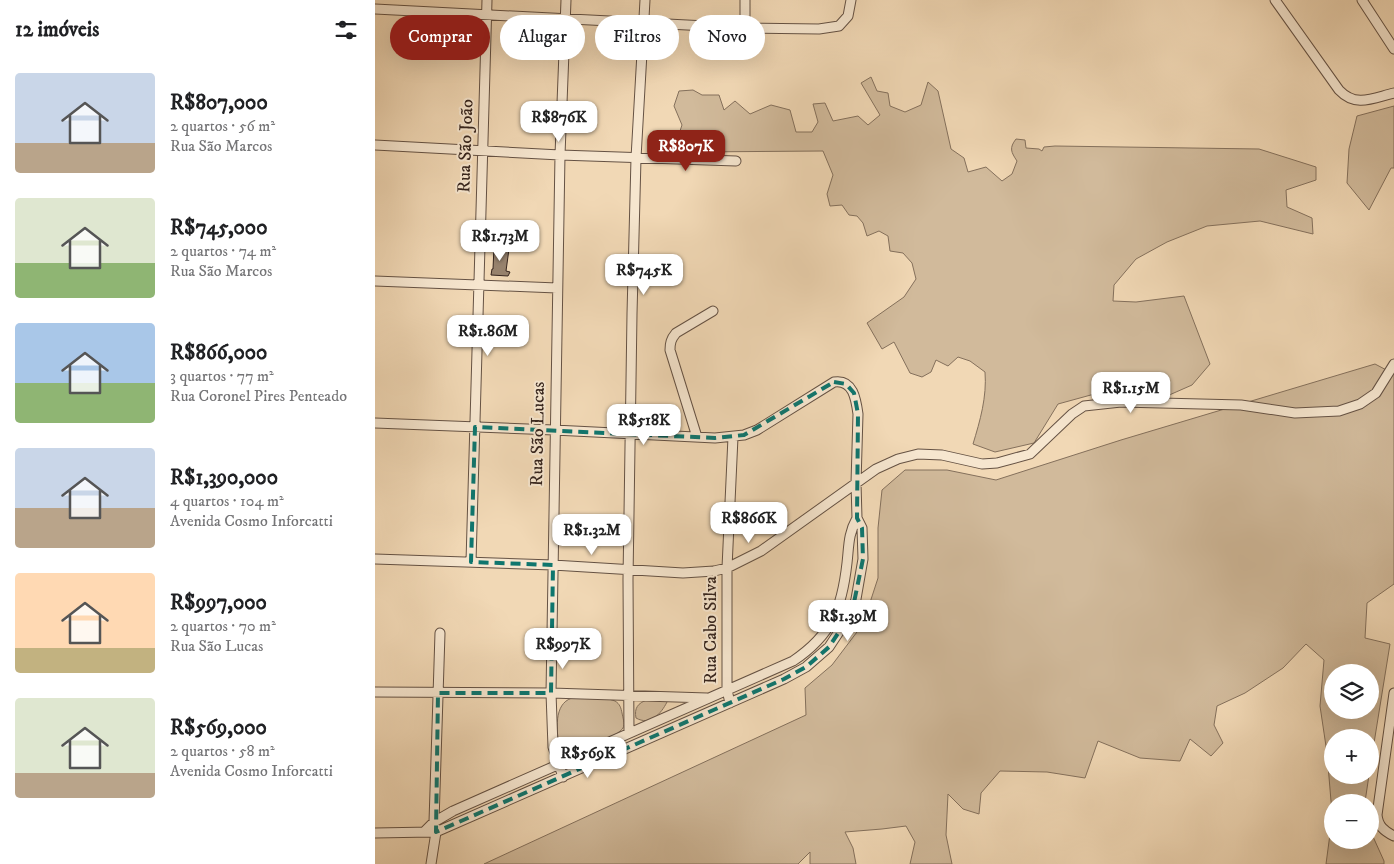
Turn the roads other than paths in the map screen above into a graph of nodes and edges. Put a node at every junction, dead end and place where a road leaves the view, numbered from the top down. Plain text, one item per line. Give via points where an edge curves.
1 (487, 0) edge
2 (566, 0) edge
3 (645, 0) edge
4 (745, 0) edge
5 (851, 0) edge
6 (1275, 0) edge
7 (1362, 0) edge
8 (375, 9) edge
9 (487, 14) junction
10 (506, 15) edge
11 (565, 15) edge
12 (644, 15) edge
13 (745, 15) edge
14 (765, 28) edge
15 (1394, 49) edge
16 (563, 60) edge
17 (642, 60) edge
18 (1394, 93) edge
19 (375, 145) edge
20 (482, 151) junction
21 (560, 155) junction
22 (636, 158) junction
23 (736, 162) dead end
24 (375, 281) edge
25 (478, 284) junction
26 (557, 288) junction
27 (713, 311) dead end
28 (1394, 364) edge
29 (375, 424) edge
30 (475, 427) junction
31 (554, 430) junction
32 (630, 433) junction
33 (697, 437) junction
34 (733, 437) junction
35 (856, 483) junction
36 (857, 518) junction
37 (375, 559) edge
38 (471, 562) junction
39 (553, 565) junction
40 (727, 568) junction
41 (629, 570) junction
42 (440, 633) dead end
43 (727, 690) junction
44 (375, 692) edge
45 (437, 693) junction
46 (551, 693) junction
47 (1394, 693) edge
48 (630, 694) junction
49 (709, 698) junction
50 (730, 703) junction
51 (629, 733) junction
52 (558, 765) junction
53 (563, 777) junction
54 (434, 822) junction
55 (425, 831) junction
56 (436, 832) junction
57 (375, 833) edge
58 (1394, 836) edge
59 (431, 864) edge

1 - 9 street, Rua São João
2 - 11 street, Rua São Lucas
3 - 12 street
4 - 13 street
5 - 14 street via 847,16 839,26
6 - 18 street via 1339,90 1350,100
7 - 15 street
8 - 9 street
9 - 10 street
9 - 20 street, Rua São João
16 - 21 street, Rua São Lucas
17 - 22 street
19 - 20 street
20 - 21 street
20 - 25 street, Rua São João
21 - 22 street
21 - 26 street, Rua São Lucas
22 - 23 street
22 - 32 street
24 - 25 street
25 - 26 street
25 - 30 street, Rua São João
26 - 31 street, Rua São Lucas
27 - 33 street via 676,333 670,343
28 - 35 street via 1376,393 1360,404 1339,411 1295,413 1241,405 1121,402 1084,406 1030,454 982,464 942,454 918,454 876,469
29 - 30 street
30 - 31 street
30 - 38 street, Rua São João
31 - 32 street
31 - 39 street, Rua São Lucas
32 - 33 street
32 - 41 street
33 - 34 street
34 - 35 street via 757,430 838,381 854,393 858,414
34 - 40 street, Rua Cabo Silva
35 - 36 street
35 - 40 street via 761,551
36 - 43 street via 850,530 841,599 822,636 793,661
36 - 50 street via 862,528 861,577 852,612 842,629 829,647 807,667
37 - 38 street
38 - 39 street
39 - 41 street
39 - 46 street, Rua São Lucas
40 - 41 street via 699,573
40 - 43 street, Rua Cabo Silva
41 - 48 street
42 - 45 street
43 - 49 street
43 - 50 street, Rua Cabo Silva
44 - 45 street
45 - 46 street
45 - 54 street
46 - 48 street
46 - 52 street, Rua São Lucas via 553,747
47 - 58 street via 1377,815 1381,827
48 - 49 street
48 - 51 street
49 - 51 street
50 - 53 street
51 - 52 street
52 - 53 street, Rua São Lucas
52 - 54 street
53 - 56 street
54 - 55 street
54 - 56 street
55 - 56 street
55 - 57 street
56 - 59 street

